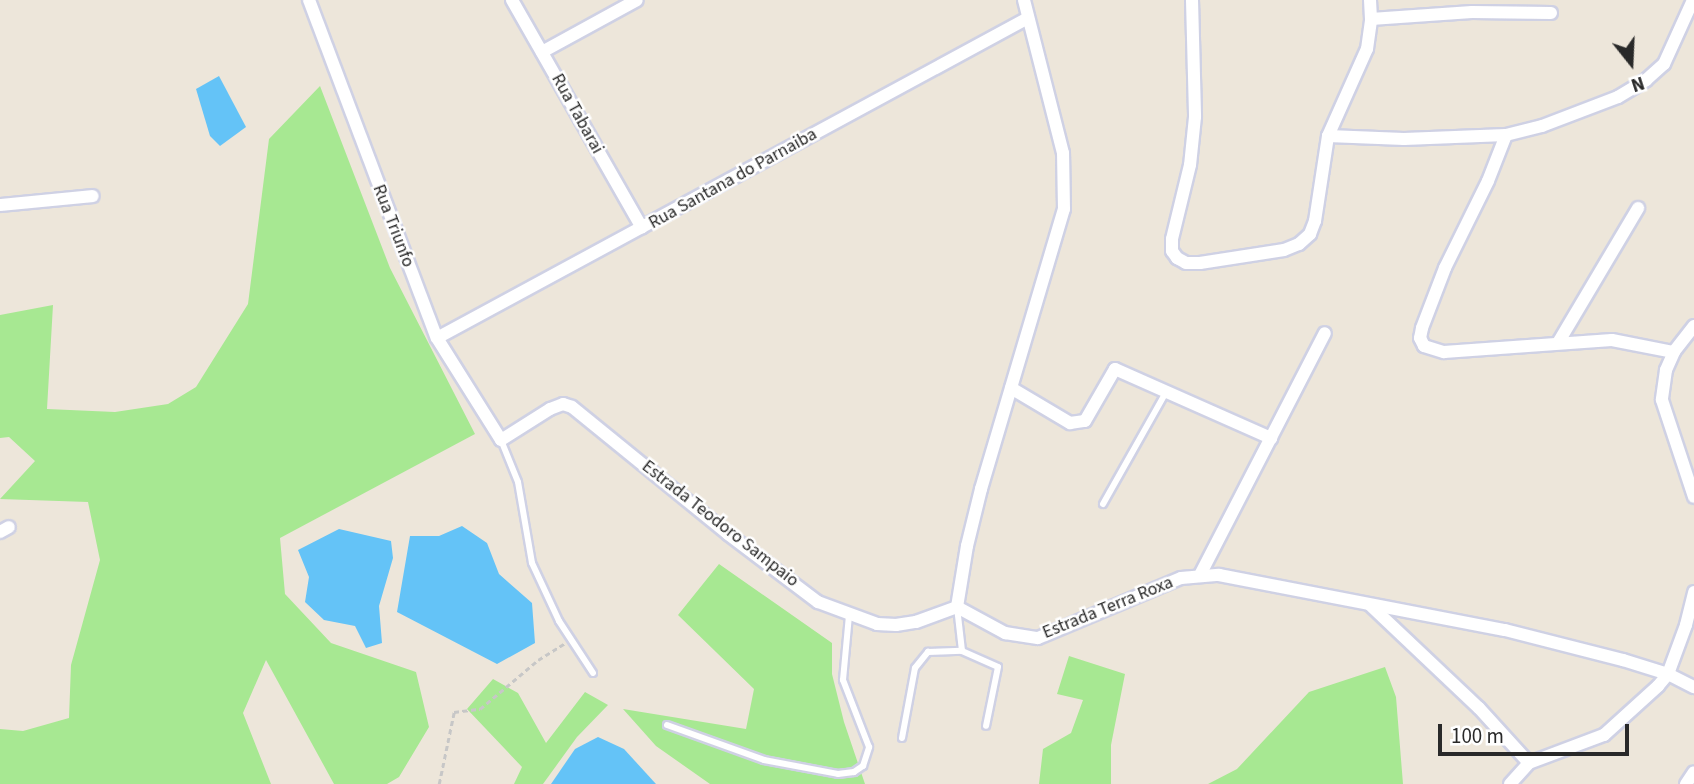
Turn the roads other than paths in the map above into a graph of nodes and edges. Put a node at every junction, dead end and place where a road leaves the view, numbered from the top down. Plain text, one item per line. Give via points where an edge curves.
1 (309, 0) edge
2 (512, 0) edge
3 (637, 0) edge
4 (1024, 0) edge
5 (1192, 0) edge
6 (1370, 0) edge
7 (1693, 0) edge
8 (1550, 13) dead end
9 (1028, 18) junction
10 (1371, 19) junction
11 (542, 52) junction
12 (1506, 135) junction
13 (1328, 136) junction
14 (93, 196) dead end
15 (0, 205) edge
16 (1638, 208) dead end
17 (642, 228) junction
18 (1694, 326) edge
19 (1325, 333) dead end
20 (437, 338) junction
21 (1558, 343) junction
22 (1674, 352) junction
23 (1012, 388) junction
24 (1166, 392) junction
25 (1271, 439) junction
26 (501, 440) junction
27 (1694, 497) edge
28 (1103, 504) dead end
29 (1200, 575) junction
30 (1694, 592) edge
31 (1369, 604) junction
32 (957, 607) junction
33 (849, 615) junction
34 (962, 651) junction
35 (593, 673) dead end
36 (1668, 674) junction
37 (1694, 687) edge
38 (667, 725) dead end
39 (986, 726) dead end
40 (902, 738) dead end
41 (1529, 763) junction
42 (1694, 772) edge
43 (1510, 784) edge
44 (1686, 784) edge

1 - 20 street, Rua Triunfo
2 - 11 street, Rua Tabarai
3 - 11 street
4 - 9 street
5 - 13 street via 1195,117 1190,165 1172,239 1177,258 1200,263 1299,244 1310,234 1315,220
6 - 10 street
7 - 12 street via 1664,64 1646,80 1618,97
8 - 10 street via 1472,12
9 - 17 street, Rua Santana do Parnaiba
9 - 23 street via 1066,179 1060,232
10 - 13 street via 1367,49
11 - 17 street, Rua Tabarai
12 - 13 street
12 - 21 street via 1420,338 1424,346 1444,352
14 - 15 street
16 - 21 street
17 - 20 street, Rua Santana do Parnaiba
18 - 22 street
19 - 25 street
20 - 26 street, Rua Triunfo
21 - 22 street via 1612,340
22 - 27 street via 1664,377 1662,400
23 - 24 street via 1070,423 1085,421 1115,369
23 - 32 street via 967,546
24 - 25 street
24 - 28 lane
25 - 29 street
26 - 33 street, Estrada Teodoro Sampaio via 550,409 563,404 572,407 818,602
26 - 35 lane via 518,482 532,563 570,639
29 - 31 street, Estrada Terra Roxa via 1250,579
29 - 32 street, Estrada Terra Roxa via 1181,578 1038,638 1005,633
30 - 36 street
31 - 36 street, Estrada Terra Roxa via 1505,629
31 - 41 street via 1479,708
32 - 33 street, Estrada Teodoro Sampaio via 896,625
32 - 34 lane
33 - 38 lane via 843,680 869,747 863,766 854,772 838,774 764,760
34 - 39 lane via 998,667
34 - 40 lane via 928,652 915,668
36 - 37 street, Estrada Terra Roxa
36 - 41 street via 1604,735
41 - 43 street
42 - 44 street

